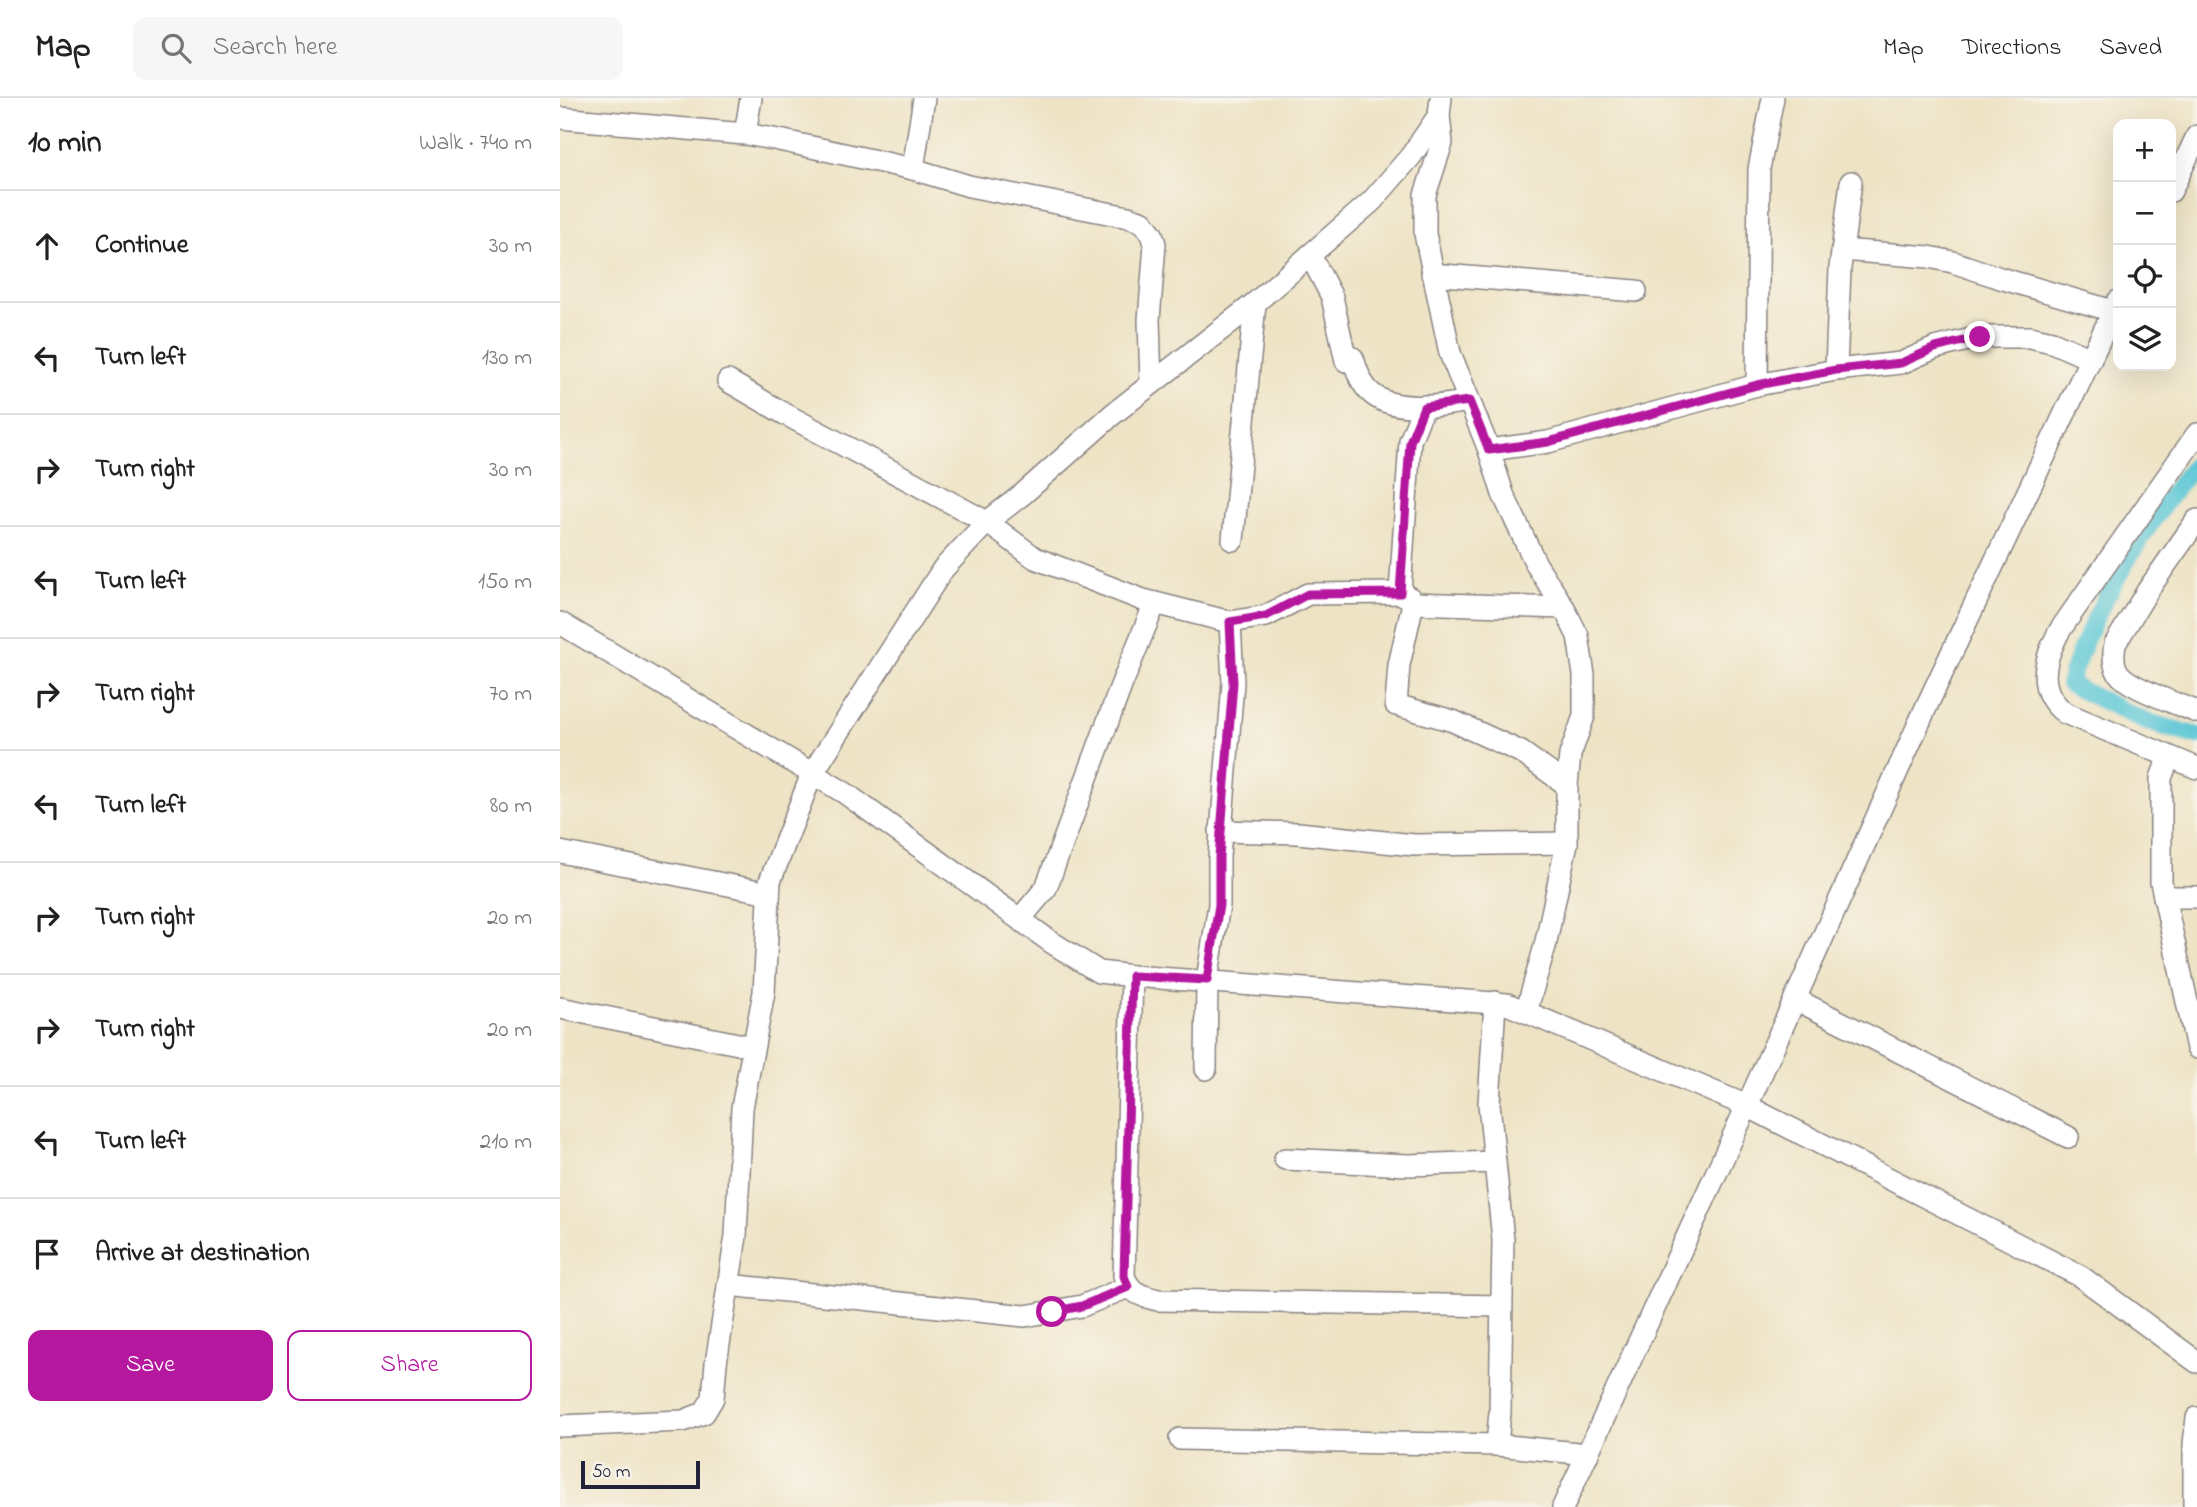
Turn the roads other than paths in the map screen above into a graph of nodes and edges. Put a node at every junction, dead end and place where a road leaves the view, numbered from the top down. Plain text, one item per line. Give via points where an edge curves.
1 (751, 98) edge
2 (924, 98) edge
3 (1773, 98) edge
4 (1440, 106) edge
5 (560, 118) edge
6 (745, 134) junction
7 (2197, 135) edge
8 (913, 169) junction
9 (1851, 182) dead end
10 (2175, 182) edge
11 (1842, 250) junction
12 (1310, 255) junction
13 (1432, 275) junction
14 (1636, 290) dead end
15 (1255, 303) junction
16 (2113, 305) edge
17 (2115, 308) edge
18 (2091, 359) junction
19 (1836, 370) junction
20 (728, 381) dead end
21 (1151, 384) junction
22 (1757, 385) junction
23 (1469, 401) junction
24 (1424, 407) junction
25 (2197, 434) edge
26 (1489, 450) junction
27 (2197, 520) edge
28 (987, 522) junction
29 (1233, 540) dead end
30 (1407, 598) junction
31 (1155, 603) junction
32 (1564, 608) junction
33 (1230, 622) junction
34 (560, 623) edge
35 (2197, 712) edge
36 (2165, 767) junction
37 (2197, 768) edge
38 (812, 774) junction
39 (1567, 785) junction
40 (1220, 831) junction
41 (1567, 843) junction
42 (560, 852) edge
43 (769, 893) junction
44 (2164, 897) junction
45 (2197, 897) edge
46 (1020, 919) junction
47 (1132, 976) junction
48 (1207, 980) junction
49 (1795, 999) junction
50 (2192, 1001) edge
51 (1495, 1002) junction
52 (560, 1008) edge
53 (1526, 1012) junction
54 (753, 1047) junction
55 (2197, 1048) edge
56 (1206, 1069) dead end
57 (1747, 1106) junction
58 (2068, 1137) dead end
59 (1285, 1160) dead end
60 (1495, 1162) junction
61 (728, 1285) junction
62 (1128, 1287) junction
63 (1501, 1306) junction
64 (2197, 1362) edge
65 (2197, 1418) edge
66 (560, 1426) edge
67 (1180, 1439) dead end
68 (1497, 1445) junction
69 (1588, 1454) junction
70 (1563, 1507) edge
71 (2194, 1507) edge

1 - 6 street
2 - 8 street
3 - 22 street via 1759,169
4 - 12 street via 1411,156 1372,201
4 - 13 street via 1442,143 1425,195
5 - 6 street
6 - 8 street
7 - 10 street
8 - 21 street via 969,186 1143,222 1155,244 1149,320
9 - 11 street
11 - 16 street via 1929,257
11 - 19 street
12 - 15 street
12 - 24 street via 1332,297 1350,360 1361,380 1372,394
13 - 14 street
13 - 23 street via 1450,353
15 - 21 street
15 - 29 street
17 - 18 street
18 - 19 street via 2030,337 1980,337 1935,348 1901,363
18 - 49 street via 1928,703
19 - 22 street
20 - 28 street
21 - 28 street
22 - 26 street via 1548,442
23 - 24 street
23 - 26 street
24 - 30 street via 1410,442
25 - 36 street via 2060,629 2044,669 2050,697 2065,713
26 - 32 street via 1503,494 1536,564
27 - 35 street via 2136,610 2114,652 2120,675
28 - 31 street via 1035,558
28 - 38 street via 943,569
30 - 32 street
30 - 33 street via 1308,594 1266,616
30 - 39 street via 1396,705 1496,740
31 - 33 street
31 - 46 street via 1046,888
32 - 39 street via 1578,636 1584,675 1584,716 1570,755
33 - 40 street via 1233,683
34 - 38 street
36 - 37 street
36 - 44 street
38 - 43 street
38 - 46 street
39 - 41 street
40 - 41 street via 1298,833 1414,845
40 - 48 street via 1219,905
41 - 53 street
42 - 43 street
43 - 54 street via 764,992
44 - 45 street
44 - 50 street
46 - 47 street via 1099,972
47 - 48 street
47 - 62 street via 1124,1276
48 - 51 street
48 - 56 street
49 - 57 street
49 - 58 street
50 - 55 street
51 - 53 street
51 - 60 street via 1489,1104
52 - 54 street
53 - 57 street
54 - 61 street via 742,1108 736,1236
57 - 64 street via 2080,1276
57 - 69 street
59 - 60 street via 1408,1165
60 - 63 street via 1503,1240
61 - 62 street via 1025,1316 1082,1306
61 - 66 street via 713,1398 704,1413 683,1421
62 - 63 street via 1158,1300
63 - 68 street
65 - 71 street
67 - 68 street
68 - 69 street
69 - 70 street

